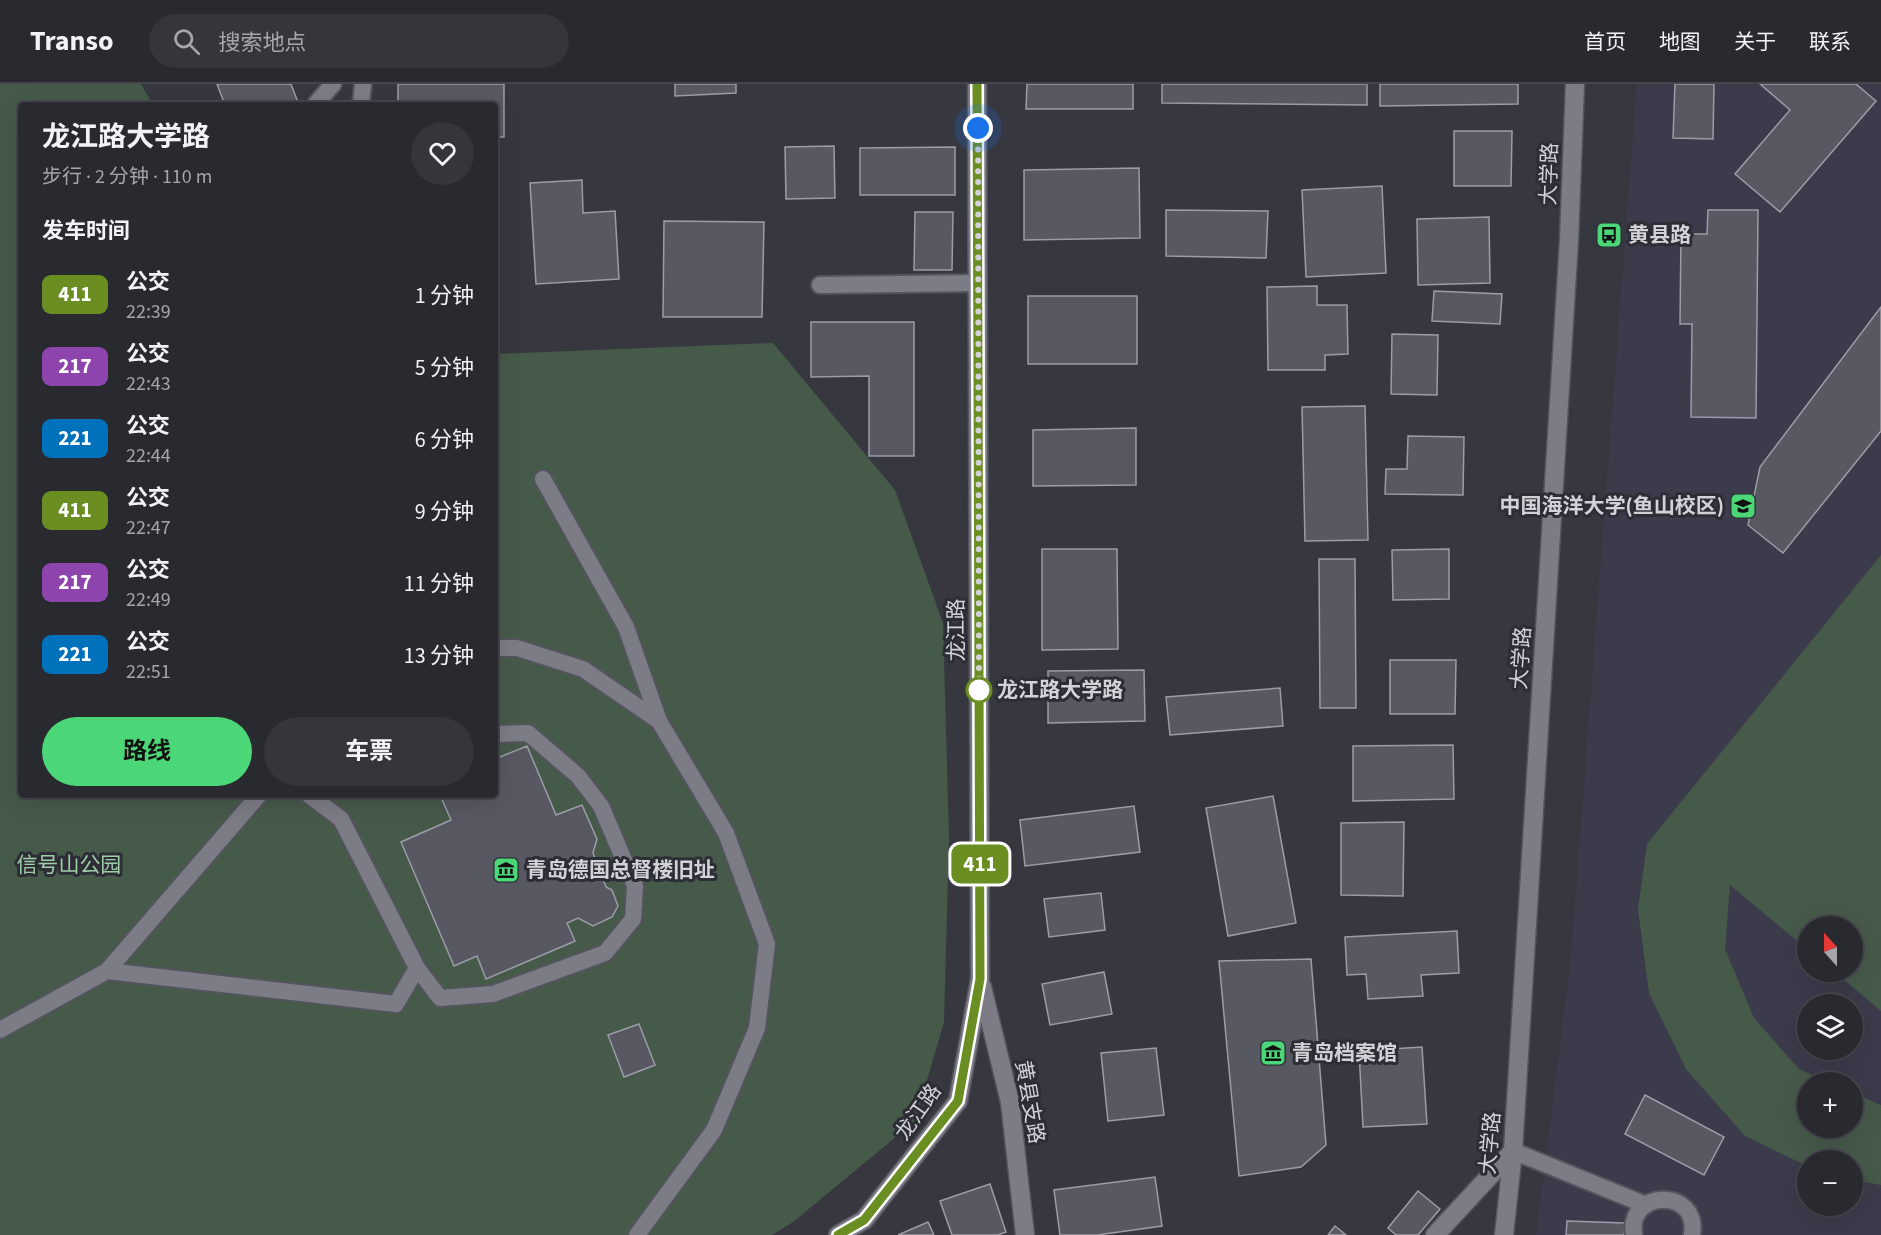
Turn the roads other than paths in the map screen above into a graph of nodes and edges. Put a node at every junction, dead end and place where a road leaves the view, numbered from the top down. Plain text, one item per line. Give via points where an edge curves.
1 (333, 84) edge
2 (363, 84) edge
3 (977, 84) edge
4 (1575, 84) edge
5 (318, 102) edge
6 (361, 102) edge
7 (978, 283) junction
8 (820, 285) dead end
9 (543, 479) dead end
10 (498, 648) edge
11 (659, 721) junction
12 (498, 734) edge
13 (256, 798) edge
14 (313, 798) edge
15 (417, 968) junction
16 (107, 971) junction
17 (980, 979) junction
18 (0, 1030) edge
19 (1513, 1151) junction
20 (1646, 1205) junction
21 (637, 1235) edge
22 (838, 1235) edge
23 (1025, 1235) edge
24 (1435, 1235) edge
25 (1504, 1235) edge
26 (1634, 1235) edge
27 (1692, 1235) edge

1 - 5 lane
2 - 6 lane
3 - 7 street, 龙江路
4 - 19 street, 大学路 via 1568,263
7 - 8 lane
7 - 17 street, 龙江路
9 - 11 lane via 626,627
10 - 11 lane via 517,648 583,669
11 - 21 lane via 726,832 767,944 757,1028 714,1131
12 - 15 lane via 528,733 578,776 601,806 635,886 633,919 605,953 493,994 440,998
13 - 16 lane
14 - 15 lane via 340,819
15 - 16 lane via 396,1004
16 - 18 lane
17 - 22 street, 龙江路 via 958,1101 864,1220
17 - 23 street, 黄县支路 via 1011,1102
19 - 20 lane
19 - 24 street
19 - 25 street, 大学路
20 - 26 lane via 1638,1212
20 - 27 lane via 1663,1199 1681,1205 1692,1220

